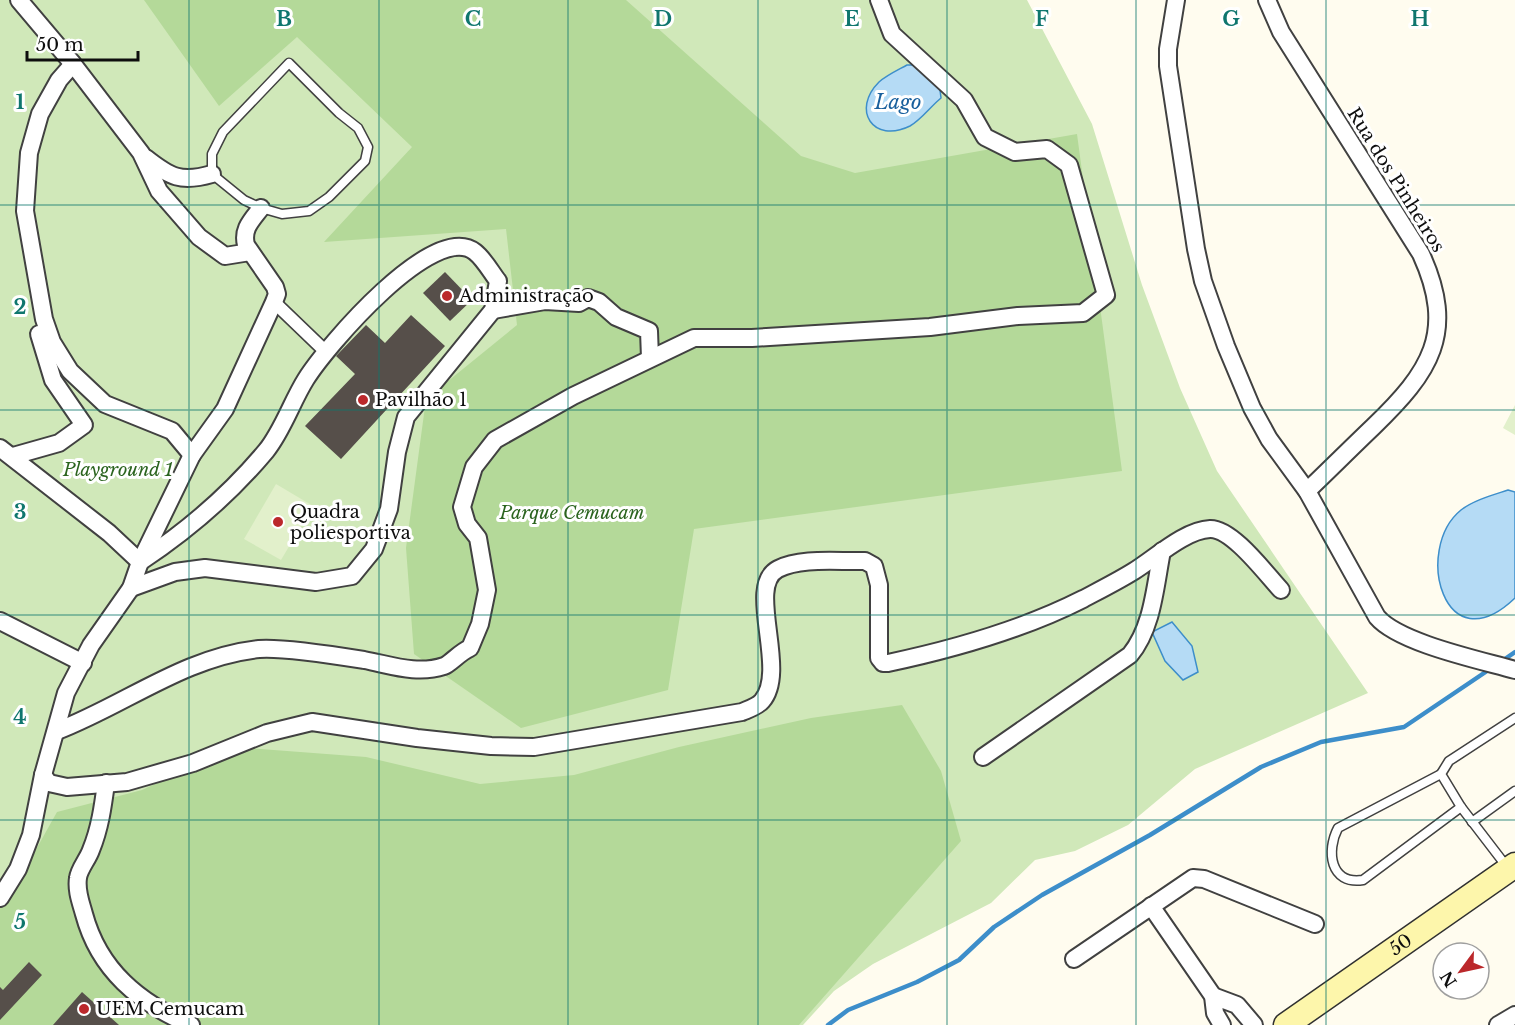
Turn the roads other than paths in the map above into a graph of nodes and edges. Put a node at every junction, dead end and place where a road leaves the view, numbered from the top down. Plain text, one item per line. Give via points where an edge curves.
1 (19, 0) edge
2 (879, 0) edge
3 (1176, 0) edge
4 (1267, 0) edge
5 (73, 64) junction
6 (40, 114) junction
7 (141, 153) junction
8 (212, 174) junction
9 (261, 208) junction
10 (250, 252) junction
11 (274, 302) junction
12 (493, 310) junction
13 (325, 351) junction
14 (650, 358) junction
15 (6, 452) edge
16 (192, 455) junction
17 (1307, 491) junction
18 (1162, 551) junction
19 (140, 562) junction
20 (131, 588) junction
21 (1281, 590) dead end
22 (0, 621) edge
23 (83, 663) junction
24 (1515, 670) edge
25 (1515, 718) edge
26 (57, 731) junction
27 (983, 757) dead end
28 (1441, 774) junction
29 (43, 775) junction
30 (106, 783) junction
31 (1515, 791) edge
32 (1461, 807) junction
33 (1472, 822) junction
34 (1512, 867) edge
35 (0, 898) edge
36 (1151, 906) junction
37 (1315, 924) dead end
38 (1074, 959) dead end
39 (1214, 996) junction
40 (1515, 1015) edge
41 (191, 1025) edge
42 (1222, 1025) edge
43 (1254, 1025) edge
44 (1286, 1025) edge
45 (1498, 1025) edge

1 - 5 street
2 - 14 street via 892,34 964,100 985,137 1015,152 1047,149 1070,165 1106,296 1083,313 752,339 694,338
3 - 17 street via 1168,66 1203,281 1252,408
4 - 17 street, Rua dos Pinheiros via 1281,32 1421,254 1432,277 1436,304 1437,327 1426,367 1408,393
5 - 6 street via 58,80
5 - 7 street
6 - 15 street via 22,153 17,216 36,321 53,380 84,425 59,443
6 - 16 street via 29,153 25,211 44,319 52,342 70,371 105,404 172,431
7 - 8 street via 168,175 192,180
7 - 10 street via 159,191 199,237 225,256
8 - 9 lane via 244,200
8 - 9 lane via 212,154 224,132 289,63 358,128 368,147 365,160 329,197 309,211 282,214
9 - 10 street via 245,229
10 - 11 street via 275,287
11 - 13 street
11 - 16 street via 225,409
12 - 13 street via 498,280 474,252 456,246 427,259 386,288
12 - 14 street via 545,301 579,303 588,298 616,317 649,331
12 - 20 street via 406,417 389,509 374,549 352,576 316,582 205,568 175,572
13 - 19 street via 268,449 181,535
14 - 26 street via 495,440 474,467 462,507 467,524 478,538 487,590 470,648 456,654 447,665 419,671 361,659 262,649 229,654 198,663 119,700 92,718
15 - 19 street
16 - 19 street
17 - 24 street via 1386,627 1418,641
18 - 21 street via 1197,532 1221,531 1237,542
18 - 27 street via 1149,615 1130,655
18 - 30 street via 1136,570 1047,616 937,652 888,663 879,657 879,585 874,566 865,561 825,562 778,569 764,588 770,690 761,703 742,712 534,747 428,739 312,722 267,733 149,777
19 - 20 street
20 - 23 street
22 - 23 street
23 - 26 street via 66,693
25 - 28 lane via 1449,761
26 - 29 street
28 - 32 lane
28 - 32 lane via 1338,828 1330,852 1335,867 1343,879 1363,880
29 - 30 street via 49,783 67,787
29 - 35 street via 31,835
30 - 41 street via 101,819 78,877 78,894 87,924 115,976 133,992
31 - 33 lane
32 - 33 lane
33 - 34 lane
34 - 44 main road, 50
36 - 37 street via 1198,878
36 - 38 street
36 - 39 street
39 - 42 street via 1215,1013
39 - 43 street via 1237,1005
40 - 45 street

